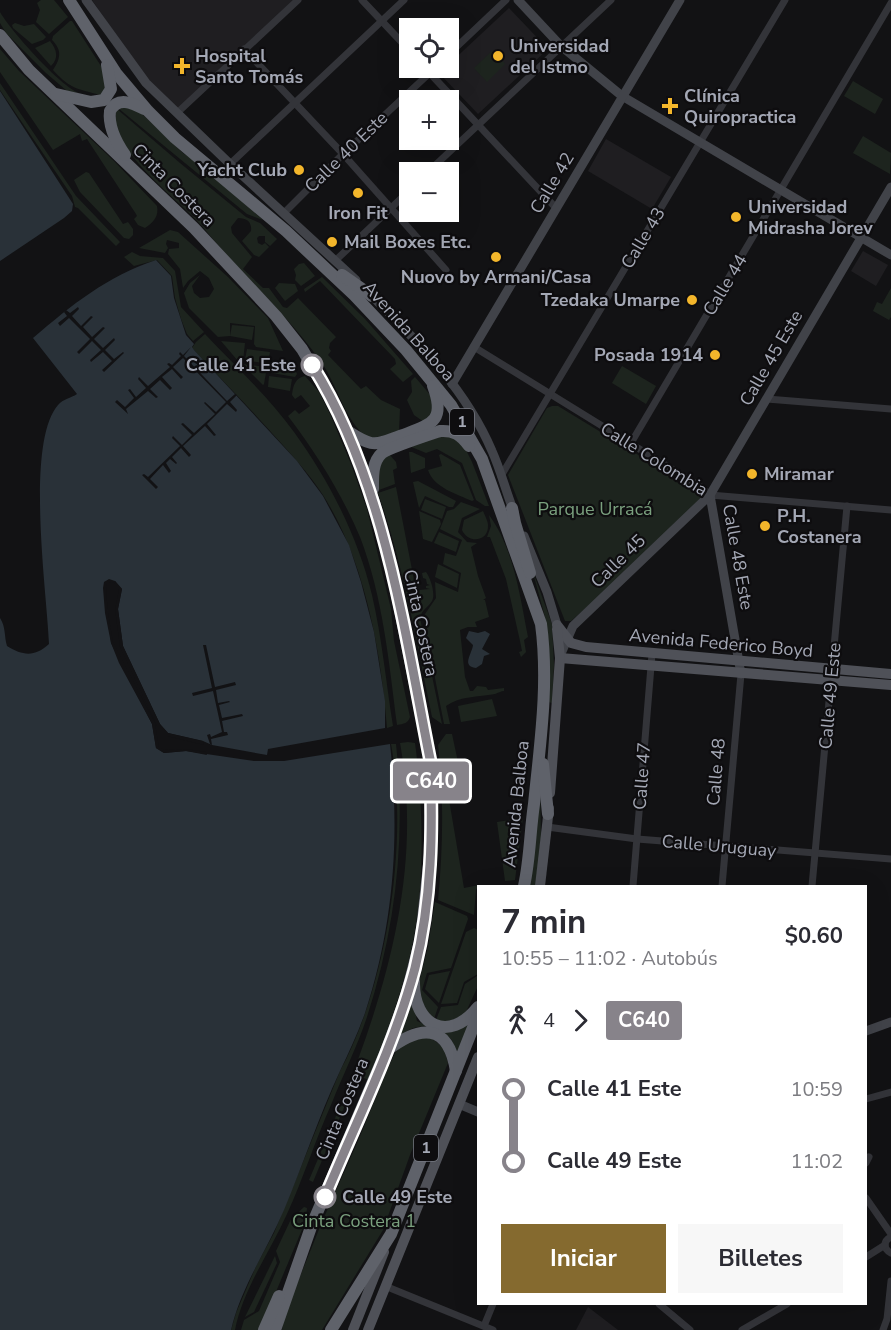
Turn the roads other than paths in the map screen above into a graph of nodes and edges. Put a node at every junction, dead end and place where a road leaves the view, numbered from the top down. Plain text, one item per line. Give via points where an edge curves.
1 (69, 0) edge
2 (87, 0) edge
3 (298, 0) edge
4 (362, 0) edge
5 (404, 0) edge
6 (507, 0) edge
7 (518, 0) edge
8 (611, 0) edge
9 (680, 0) edge
10 (785, 0) edge
11 (891, 3) edge
12 (381, 22) junction
13 (0, 35) edge
14 (399, 40) edge
15 (459, 45) edge
16 (561, 46) junction
17 (244, 49) junction
18 (105, 57) junction
19 (421, 78) edge
20 (438, 78) edge
21 (52, 92) junction
22 (622, 96) junction
23 (295, 103) junction
24 (148, 111) junction
25 (177, 113) junction
26 (477, 124) junction
27 (700, 142) junction
28 (343, 154) junction
29 (438, 162) edge
30 (230, 164) junction
31 (136, 171) junction
32 (891, 187) edge
33 (781, 190) junction
34 (399, 200) edge
35 (556, 208) junction
36 (390, 209) junction
37 (284, 213) junction
38 (861, 237) junction
39 (303, 246) junction
40 (891, 255) edge
41 (336, 260) junction
42 (446, 270) dead end
43 (372, 296) junction
44 (474, 347) junction
45 (432, 381) junction
46 (452, 384) junction
47 (550, 394) junction
48 (767, 399) junction
49 (891, 409) edge
50 (345, 429) junction
51 (631, 443) junction
52 (501, 476) junction
53 (493, 492) junction
54 (710, 495) junction
55 (374, 502) junction
56 (847, 506) junction
57 (512, 508) junction
58 (891, 510) edge
59 (541, 624) junction
60 (556, 625) joint
61 (563, 641) junction
62 (652, 654) junction
63 (560, 658) junction
64 (739, 661) junction
65 (650, 666) junction
66 (832, 669) junction
67 (741, 674) junction
68 (891, 674) edge
69 (831, 680) junction
70 (891, 685) edge
71 (541, 742) junction
72 (548, 814) junction
73 (547, 827) junction
74 (637, 839) junction
75 (726, 846) junction
76 (815, 853) junction
77 (891, 859) edge
78 (524, 885) edge
79 (540, 885) edge
80 (633, 885) edge
81 (722, 885) edge
82 (812, 885) edge
83 (415, 968) junction
84 (477, 1007) edge
85 (477, 1018) edge
86 (891, 1022) edge
87 (867, 1031) edge
88 (477, 1038) edge
89 (386, 1051) junction
90 (477, 1059) edge
91 (458, 1067) junction
92 (891, 1092) edge
93 (867, 1099) edge
94 (459, 1104) junction
95 (477, 1112) edge
96 (867, 1199) edge
97 (311, 1227) junction
98 (391, 1234) junction
99 (891, 1235) edge
100 (885, 1245) junction
101 (891, 1253) edge
102 (867, 1256) edge
103 (891, 1281) edge
104 (386, 1287) junction
105 (493, 1305) edge
106 (660, 1305) edge
107 (785, 1305) edge
108 (470, 1321) junction
109 (484, 1326) junction
110 (264, 1330) edge
111 (275, 1330) edge
112 (331, 1330) edge
113 (353, 1330) edge
114 (368, 1330) edge
115 (467, 1330) edge
116 (493, 1330) edge
117 (690, 1330) edge
118 (742, 1330) edge
119 (883, 1330) edge

1 - 18 highway, Avenida Balboa / 1
2 - 25 main road, Avenida Balboa / 1 via 146,83
3 - 17 street
4 - 12 street
5 - 12 street
6 - 15 street
7 - 16 main road
8 - 16 street
9 - 22 main road, Calle 42
10 - 27 street, Calle 43
11 - 33 street, Calle 44
12 - 14 street
12 - 23 street
13 - 21 highway, Cinta Costera
16 - 22 main road
16 - 26 street
17 - 23 street
17 - 25 street
18 - 21 highway via 111,89 104,100 91,102
18 - 24 highway, Avenida Balboa / 1
19 - 28 street, Calle 40 Este
20 - 26 street
21 - 31 highway, Cinta Costera
22 - 27 main road
22 - 35 main road, Calle 42
23 - 28 street
23 - 30 street
24 - 31 highway via 125,101 116,103 110,111 115,137
24 - 39 highway, Avenida Balboa / 1
25 - 30 main road, Avenida Balboa / 1
26 - 29 street
26 - 35 street
27 - 33 main road
27 - 47 street, Calle 43
28 - 36 street
28 - 37 street, Calle 40 Este
30 - 37 main road, Avenida Balboa / 1
31 - 50 highway, Cinta Costera via 276,316 323,382
32 - 38 main road
33 - 38 main road
33 - 51 street, Calle 44
34 - 36 street
35 - 44 main road, Calle 42
36 - 41 street
36 - 42 street
37 - 41 main road, Avenida Balboa / 1
38 - 40 main road
38 - 48 main road, Calle 45 Este
39 - 43 highway
39 - 45 highway, Avenida Balboa / 1 via 386,328
41 - 43 main road, Avenida Balboa / 1
43 - 46 main road, Avenida Balboa / 1 via 416,339
44 - 46 main road, Calle 42
44 - 47 street, Calle Colombia
45 - 50 highway via 438,409 427,426 372,443
45 - 53 highway, Avenida Balboa / 1 via 464,426 482,459
46 - 52 main road, Avenida Balboa / 1 via 481,429
47 - 51 street, Calle Colombia
47 - 52 street, Calle 43
48 - 49 street
48 - 54 main road, Calle 45 Este
50 - 55 highway, Cinta Costera
51 - 54 street, Calle Colombia
52 - 57 main road, Avenida Balboa / 1
53 - 55 highway via 462,436 448,430 382,453 373,474
53 - 59 highway, Avenida Balboa / 1
54 - 56 street, Calle Colombia
54 - 61 main road, Calle 45 via 573,626
54 - 64 main road, Calle 48 Este
55 - 83 highway, Cinta Costera via 430,759 429,876
56 - 58 street, Calle Colombia
56 - 66 street, Calle 49 Este
57 - 59 highway
57 - 60 main road, Avenida Balboa / 1 via 547,592
59 - 71 highway, Avenida Balboa / 1 via 545,667
60 - 61 main road, 1
61 - 62 main road, Avenida Federico Boyd
61 - 63 main road, Avenida Balboa
62 - 64 main road, Avenida Federico Boyd
62 - 65 street, Calle 47
63 - 65 main road, Avenida Federico Boyd
63 - 72 main road, Avenida Balboa
64 - 66 main road, Avenida Federico Boyd
64 - 67 main road, Calle 48
65 - 67 main road, Avenida Federico Boyd
65 - 74 street, Calle 47
66 - 68 main road, Avenida Federico Boyd
66 - 69 street, Calle 49 Este
67 - 69 main road, Avenida Federico Boyd
67 - 75 street, Calle 48
69 - 70 main road, Avenida Federico Boyd
69 - 76 street, Calle 49 Este
71 - 72 highway
71 - 78 highway, Avenida Balboa / 1
72 - 73 main road, Avenida Balboa
73 - 74 street, Calle Uruguay
73 - 79 main road, Avenida Balboa
74 - 75 street, Calle Uruguay
74 - 80 street, Calle 47
75 - 76 street, Calle Uruguay
75 - 81 street, Calle 48
76 - 77 street, Calle Uruguay
76 - 82 street, Calle 49 Este
83 - 84 highway via 415,1002 430,1023 442,1027 456,1025
83 - 89 highway, Cinta Costera
85 - 91 highway
86 - 87 main road
88 - 91 highway
89 - 91 highway via 411,1035 431,1033 449,1046
89 - 97 highway, Cinta Costera
90 - 94 main road
91 - 98 highway, 1
92 - 93 street
94 - 95 main road
94 - 104 main road
96 - 99 street
97 - 110 highway
97 - 111 highway, Cinta Costera
98 - 112 highway
98 - 113 main road, 1
99 - 100 street
100 - 101 street
100 - 102 street
103 - 119 street
104 - 108 street
104 - 114 main road
105 - 109 street
106 - 117 street
107 - 118 street
108 - 109 street
108 - 115 street
109 - 116 street

